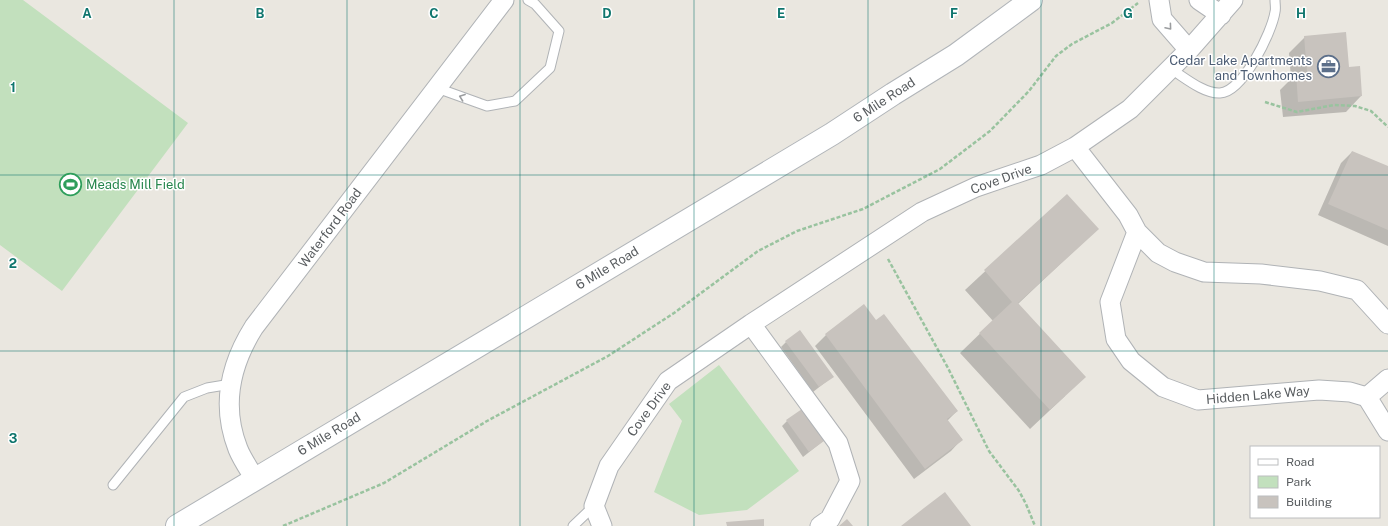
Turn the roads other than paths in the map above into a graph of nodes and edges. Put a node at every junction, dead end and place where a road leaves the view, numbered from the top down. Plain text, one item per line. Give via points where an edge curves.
1 (504, 0) edge
2 (528, 0) edge
3 (1031, 0) edge
4 (1150, 0) edge
5 (1199, 0) edge
6 (1233, 0) edge
7 (1275, 0) edge
8 (1221, 15) junction
9 (1189, 50) junction
10 (1171, 69) junction
11 (436, 88) junction
12 (1075, 147) junction
13 (1137, 232) junction
14 (751, 324) junction
15 (1388, 324) edge
16 (1388, 379) edge
17 (231, 384) junction
18 (1367, 397) junction
19 (1388, 431) edge
20 (255, 479) junction
21 (113, 485) dead end
22 (594, 506) junction
23 (177, 526) edge
24 (573, 526) edge
25 (602, 526) edge
26 (820, 526) edge

1 - 11 street, Waterford Road
2 -> 11 lane via 535,4 559,32 550,68 516,101 487,106
3 - 20 street, 6 Mile Road via 956,55 832,134
4 -> 9 street
5 - 8 street
6 - 8 street, Cove Drive
7 - 10 lane via 1276,12 1266,37 1246,76 1233,88 1221,93 1204,89
8 - 9 street, Cove Drive
9 - 10 street, Cove Drive
10 - 12 street, Cove Drive via 1130,109
11 - 17 street, Waterford Road via 254,327 235,364
12 - 13 street via 1128,216
12 - 14 street, Cove Drive via 1041,165 976,188 922,212
13 - 15 street via 1158,253 1204,272 1261,274 1320,281 1357,290
13 - 18 street, Hidden Lake Way via 1110,302 1116,339 1130,361 1163,387 1198,400 1319,390 1350,392
14 - 22 street, Cove Drive via 668,381 609,466
14 - 26 street via 838,444 850,481 830,519
16 - 18 street
17 - 20 street, Waterford Road via 229,399 233,434 239,451
17 - 21 lane via 207,388 184,397
18 - 19 street
20 - 23 street, 6 Mile Road
22 - 24 lane
22 - 25 street

